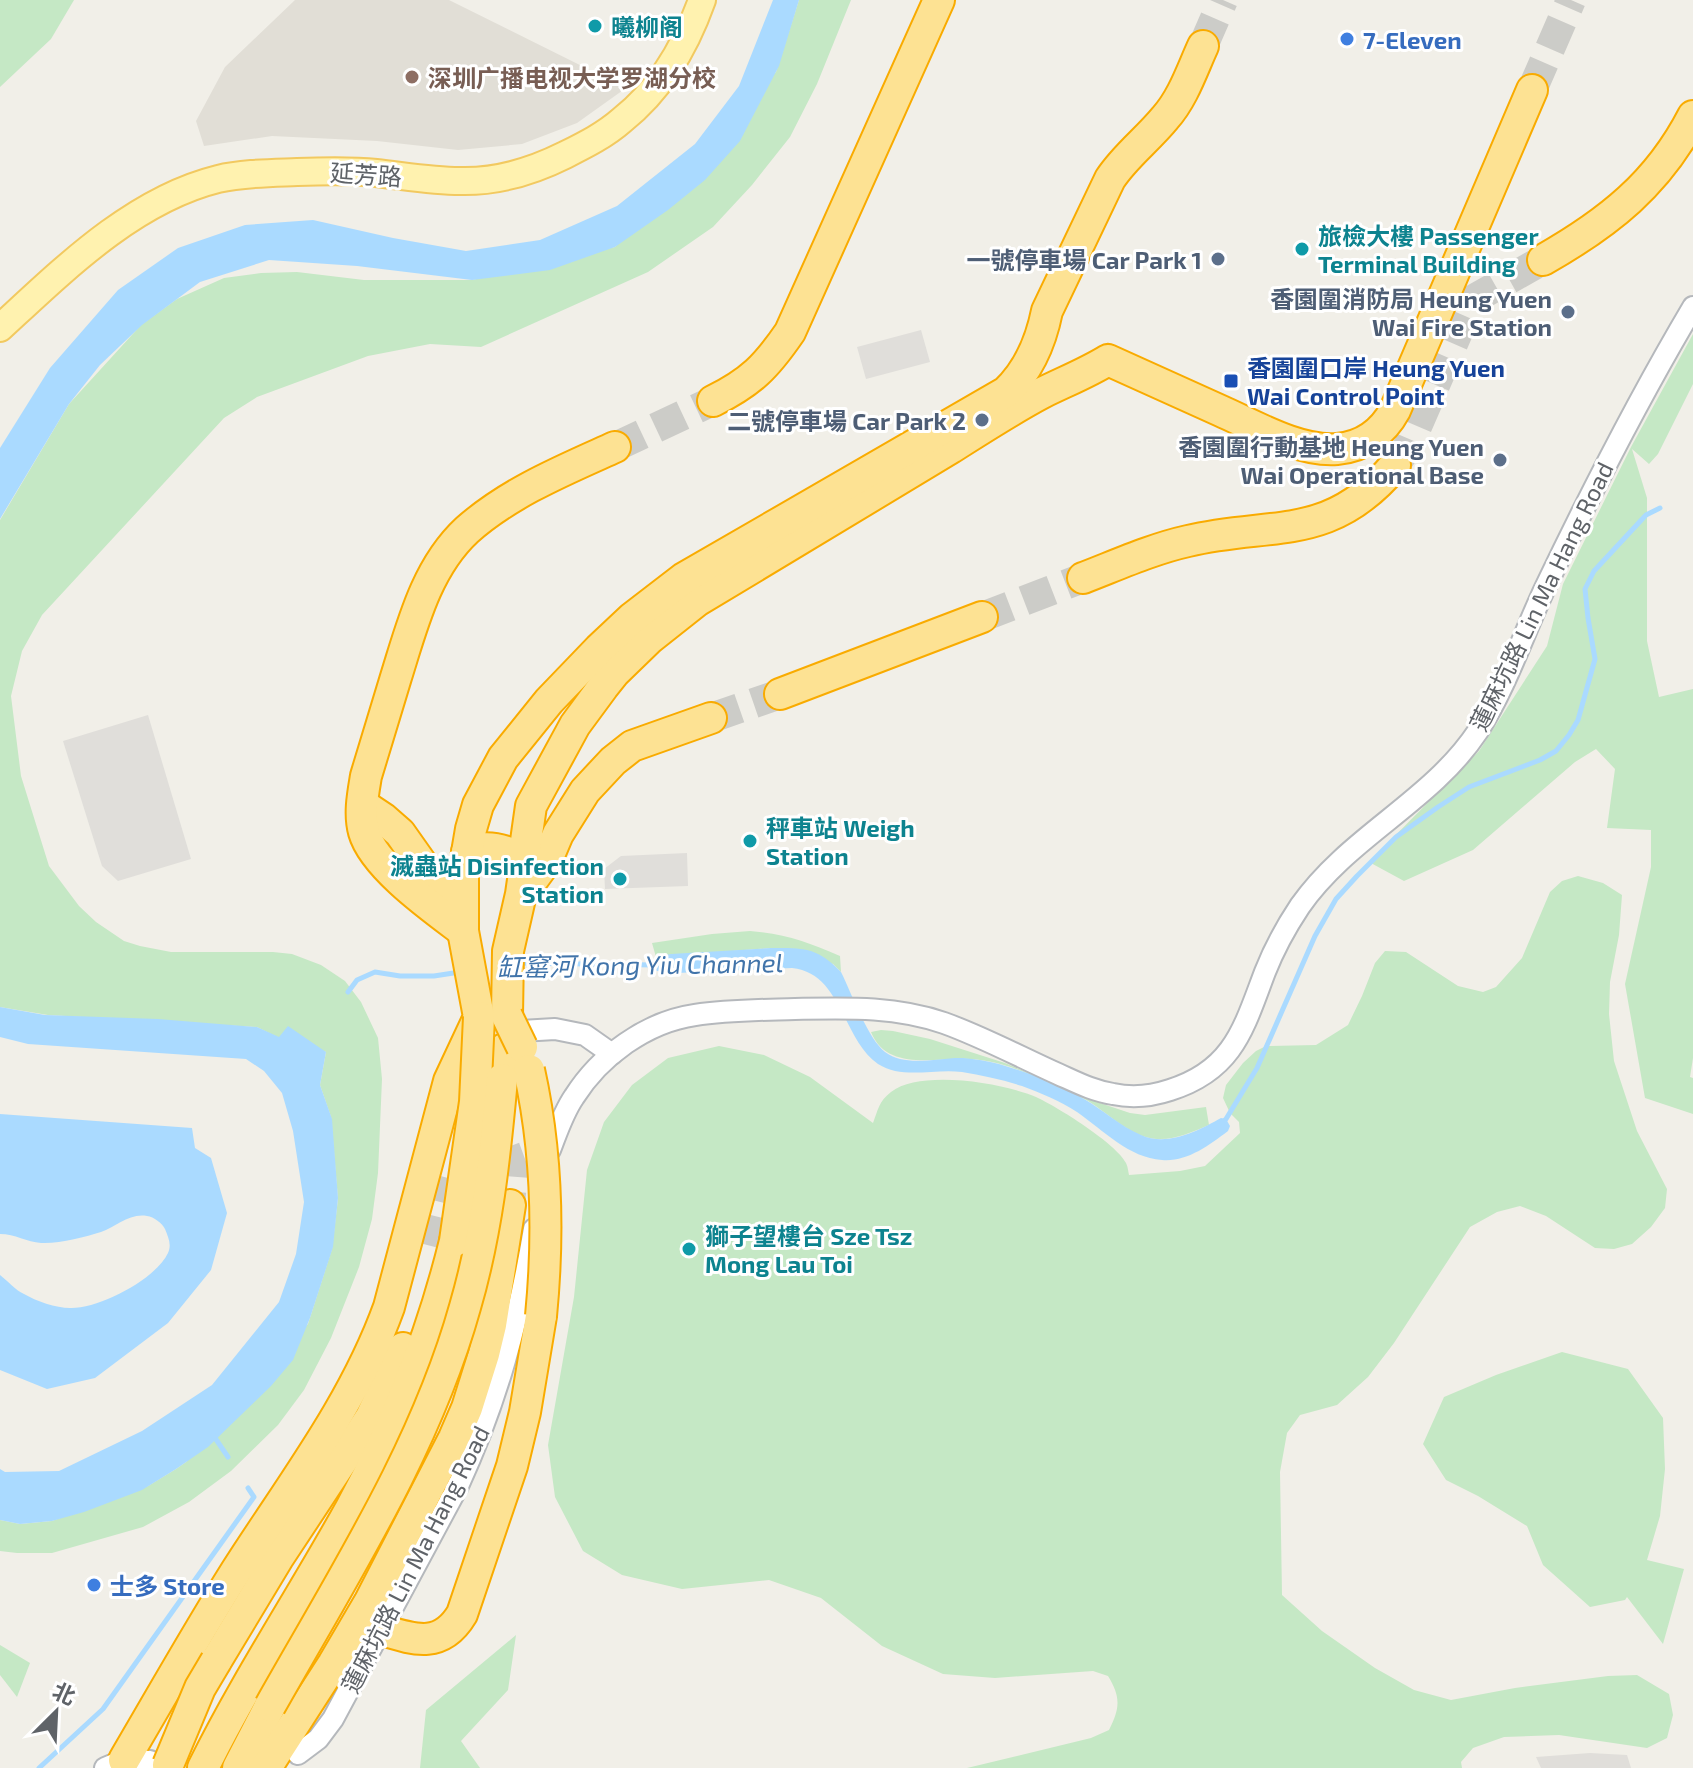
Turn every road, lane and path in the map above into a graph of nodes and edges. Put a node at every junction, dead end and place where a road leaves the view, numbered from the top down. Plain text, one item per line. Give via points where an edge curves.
1 (702, 0) edge
2 (939, 0) edge
3 (1203, 46) tunnel mouth
4 (1532, 90) tunnel mouth
5 (1693, 116) edge
6 (1552, 255) tunnel mouth
7 (1693, 307) edge
8 (0, 328) edge
9 (713, 401) tunnel mouth
10 (615, 447) tunnel mouth
11 (1395, 465) tunnel mouth
12 (1083, 578) tunnel mouth
13 (982, 617) tunnel mouth
14 (640, 628) junction
15 (780, 694) tunnel mouth
16 (711, 718) tunnel mouth
17 (467, 852) junction
18 (524, 861) junction
19 (521, 894) junction
20 (464, 940) junction
21 (503, 1021) junction
22 (612, 1054) junction
23 (550, 1150) dead end
24 (524, 1207) joint
25 (435, 1247) tunnel mouth
26 (382, 1630) junction
27 (298, 1754) dead end
28 (136, 1764) edge
29 (203, 1768) edge
30 (238, 1768) edge
31 (266, 1768) edge

1 - 8 main road, 延芳路 via 676,56 653,89 592,142 544,166 463,182 372,172 220,178 178,192 111,231
2 - 9 highway via 790,332 760,372
3 - 14 highway via 1173,109 1110,179 1018,381 684,578
4 - 14 highway via 1395,410 1369,439 1336,450 1312,448 1108,360 991,422 697,601
5 - 6 highway via 1642,189
7 - 22 street, 蓮麻坑路 Lin Ma Hang Road via 1623,430 1479,729 1440,777 1345,855 1308,895 1274,950 1240,1036 1205,1074 1174,1089 1113,1095 945,1023 873,1008 681,1018
10 - 20 highway via 539,482 466,531 436,570 415,615 366,776 363,805 400,833 436,884
11 - 12 highway via 1373,489 1319,521 1188,541
13 - 15 highway
14 - 17 highway via 599,649 503,758 478,805
14 - 18 highway via 575,725 531,806
16 - 19 highway via 632,746 613,761 585,791 547,860
17 - 18 highway via 494,848
17 - 20 highway
18 - 19 highway
19 - 21 highway via 510,942
20 - 21 highway
21 - 22 street via 585,1035
21 - 26 highway, bridge via 522,1047 529,1070 544,1169 541,1316 525,1412 462,1614 452,1628 430,1639
21 - 28 highway via 449,1081 389,1307 367,1362 235,1573
21 - 29 highway, bridge via 475,1102 461,1205 428,1338 357,1496
21 - 30 highway, bridge via 489,1204 448,1361 393,1486
22 - 23 street, 蓮麻坑路 Lin Ma Hang Road via 574,1096
24 - 26 street, 蓮麻坑路 Lin Ma Hang Road via 524,1286 490,1411 458,1486
24 - 31 highway via 467,1408 433,1483 357,1623
25 - 28 highway, bridge via 398,1361 371,1417 200,1688
26 - 27 street, 蓮麻坑路 Lin Ma Hang Road via 327,1728

